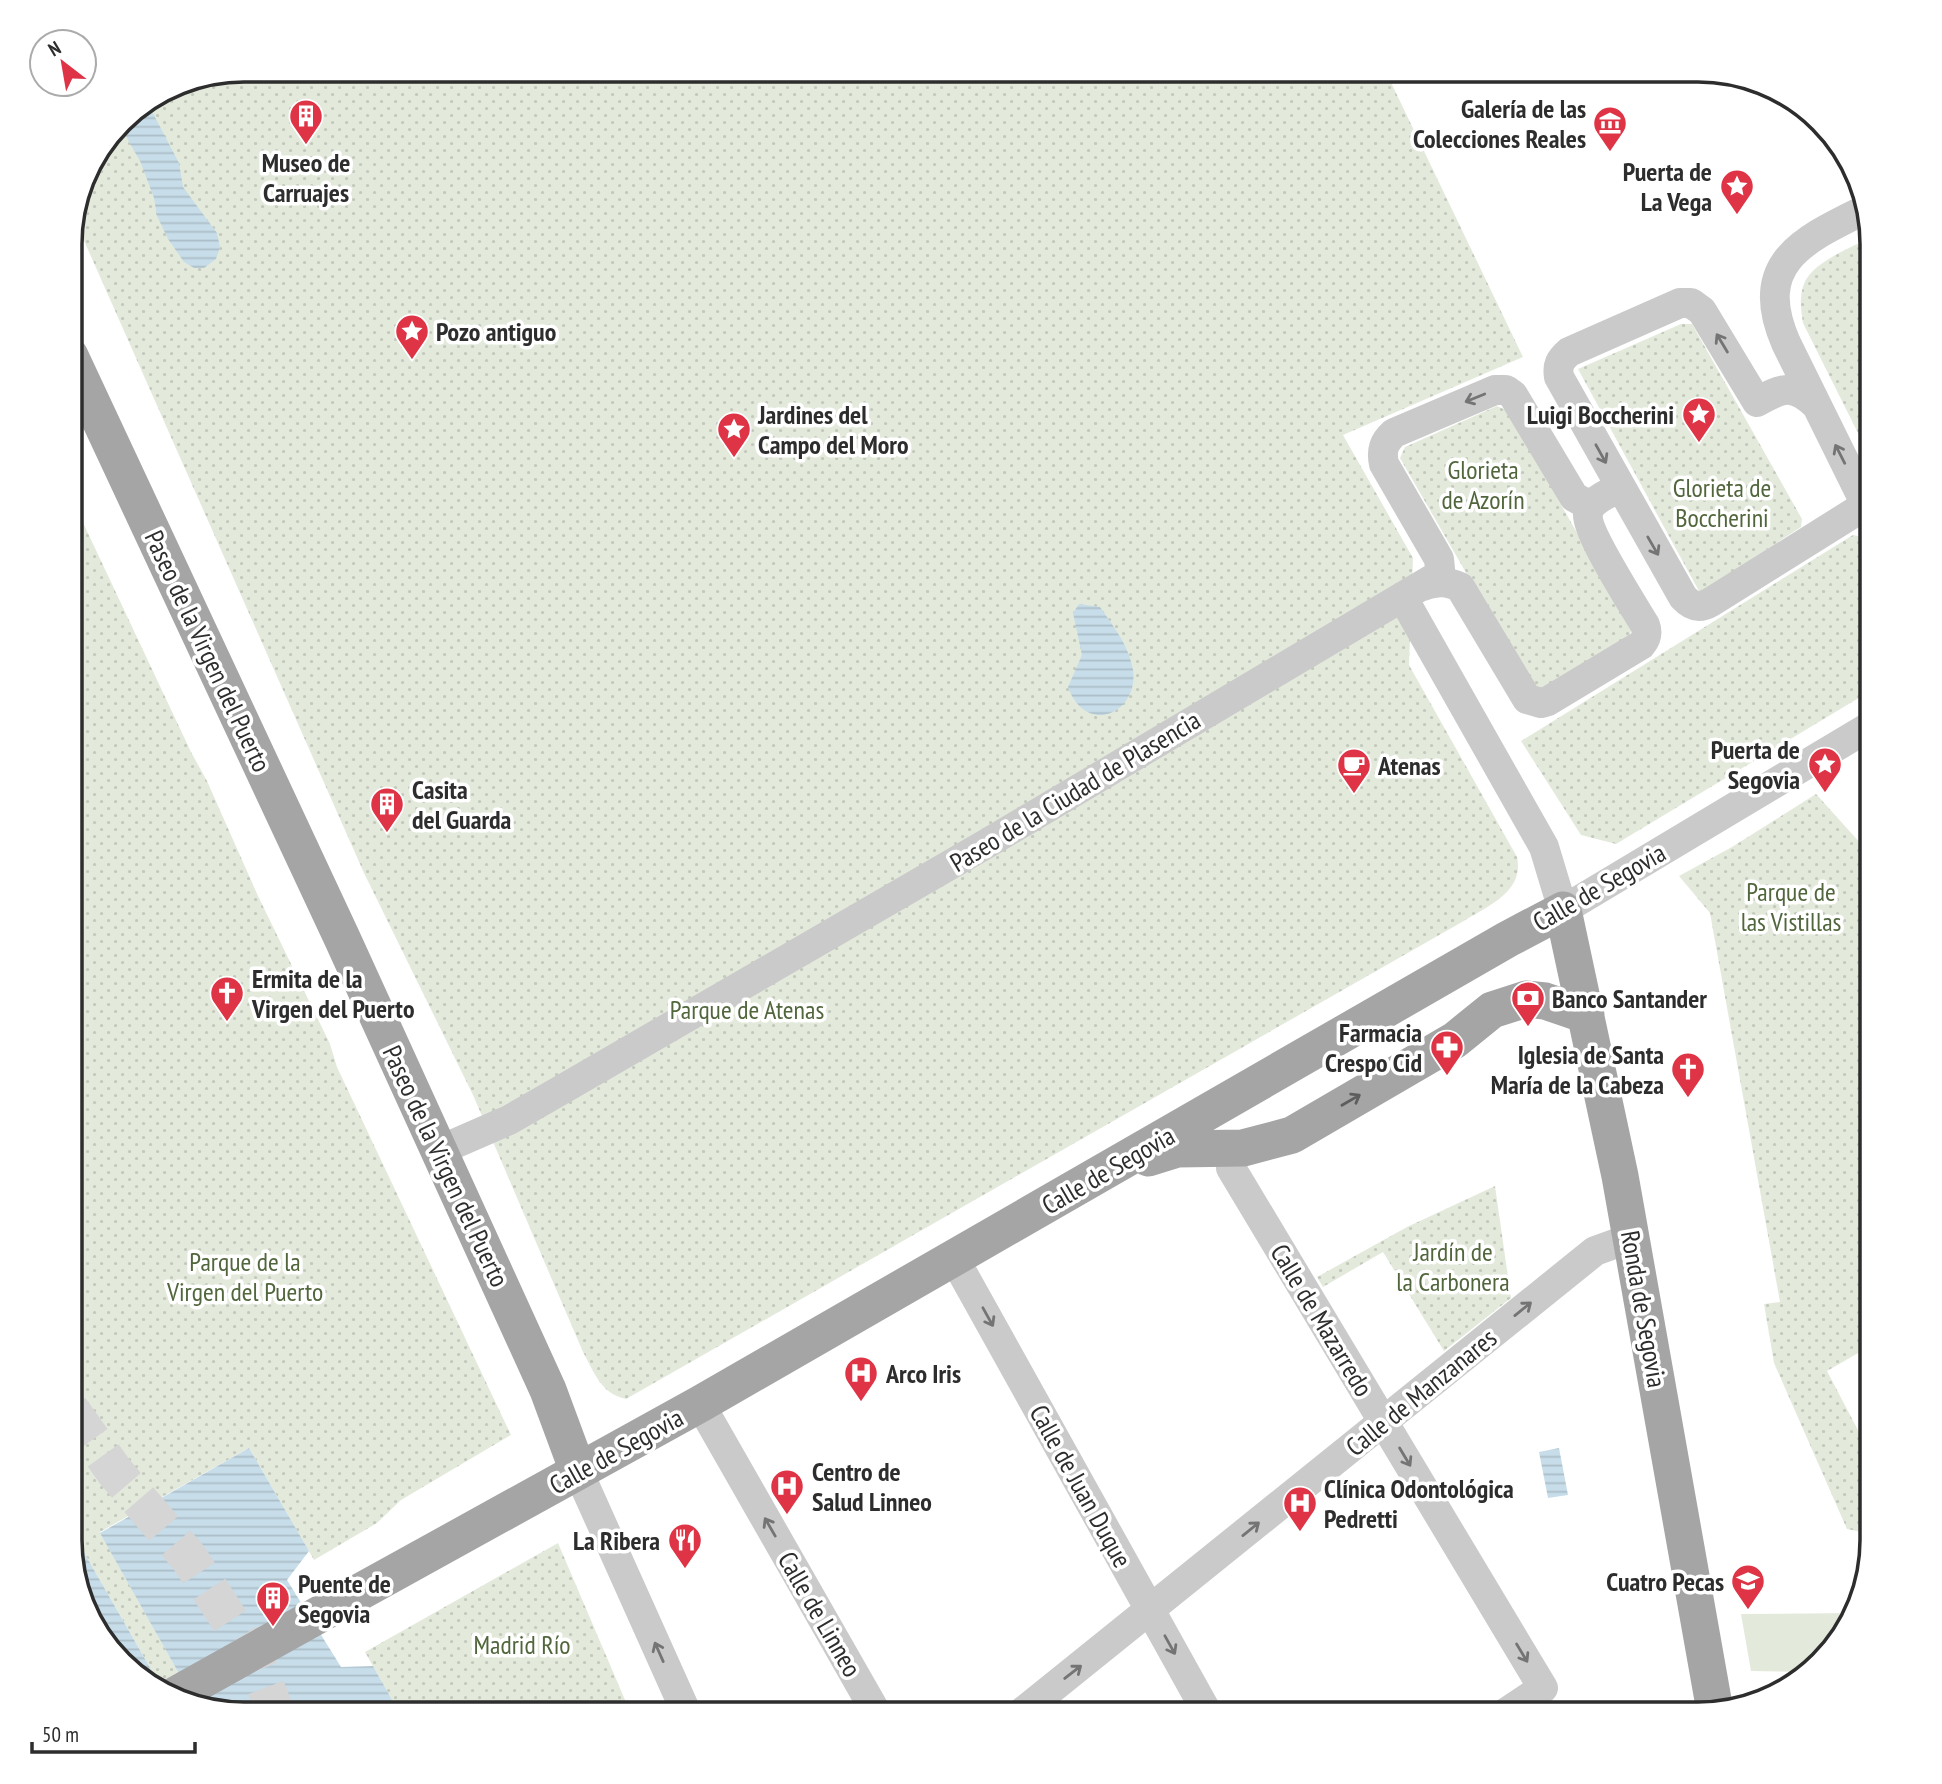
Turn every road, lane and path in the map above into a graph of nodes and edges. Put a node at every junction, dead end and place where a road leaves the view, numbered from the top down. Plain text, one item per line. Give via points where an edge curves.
1 (1857, 214) edge
2 (1786, 343) junction
3 (83, 384) edge
4 (1779, 390) junction
5 (1815, 404) junction
6 (1619, 487) junction
7 (1859, 492) edge
8 (1594, 503) junction
9 (1859, 509) edge
10 (1413, 592) junction
11 (1859, 733) edge
12 (1563, 910) junction
13 (1586, 1016) junction
14 (438, 1151) junction
15 (1231, 1168) dead end
16 (1109, 1169) junction
17 (1631, 1238) junction
18 (954, 1258) junction
19 (700, 1404) junction
20 (1384, 1422) junction
21 (578, 1471) junction
22 (1150, 1610) junction
23 (185, 1690) edge
24 (1713, 1701) edge
25 (682, 1702) edge
26 (870, 1702) edge
27 (1035, 1702) edge
28 (1201, 1702) edge
29 (1522, 1702) edge

1 - 2 street via 1805,241 1781,271 1773,304
2 - 4 street via 1789,374
2 - 5 street
3 - 14 main road, Paseo de la Virgen del Puerto
4 - 5 street via 1804,394
4 -> 6 street via 1757,401 1702,311 1690,303 1680,303 1569,352 1557,369 1559,377
7 -> 5 street
6 - 8 street
6 -> 9 street via 1682,597 1703,607
8 -> 10 street via 1573,497 1506,390 1495,390 1394,432 1383,446 1384,464 1440,569
8 - 10 street via 1589,510 1590,529 1645,625 1646,640 1548,701 1527,699 1460,587 1436,582
10 - 12 street via 1544,847
10 - 14 street, Paseo de la Ciudad de Plasencia via 509,1120
11 - 12 street, Calle de Segovia
12 - 13 main road, Ronda de Segovia
12 - 16 main road, Calle de Segovia
16 -> 13 main road via 1177,1149 1243,1148 1292,1135 1455,1040 1493,1010 1526,999
13 - 17 main road, Ronda de Segovia
14 - 21 main road, Paseo de la Virgen del Puerto via 548,1390
15 - 20 street, Calle de Mazarredo
16 - 18 main road, Calle de Segovia
20 -> 17 street, Calle de Manzanares via 1595,1251
17 - 24 main road, Ronda de Segovia
18 - 19 main road, Calle de Segovia
18 -> 22 street, Calle de Juan Duque
19 - 21 main road, Calle de Segovia
26 -> 19 street, Calle de Linneo
22 -> 20 street, Calle de Manzanares
20 -> 29 street, Calle de Mazarredo via 1543,1688
21 - 23 main road, Calle de Segovia, bridge
25 -> 21 street, Paseo de la Virgen del Puerto
27 -> 22 street, Calle de Manzanares
22 -> 28 street, Calle de Juan Duque

